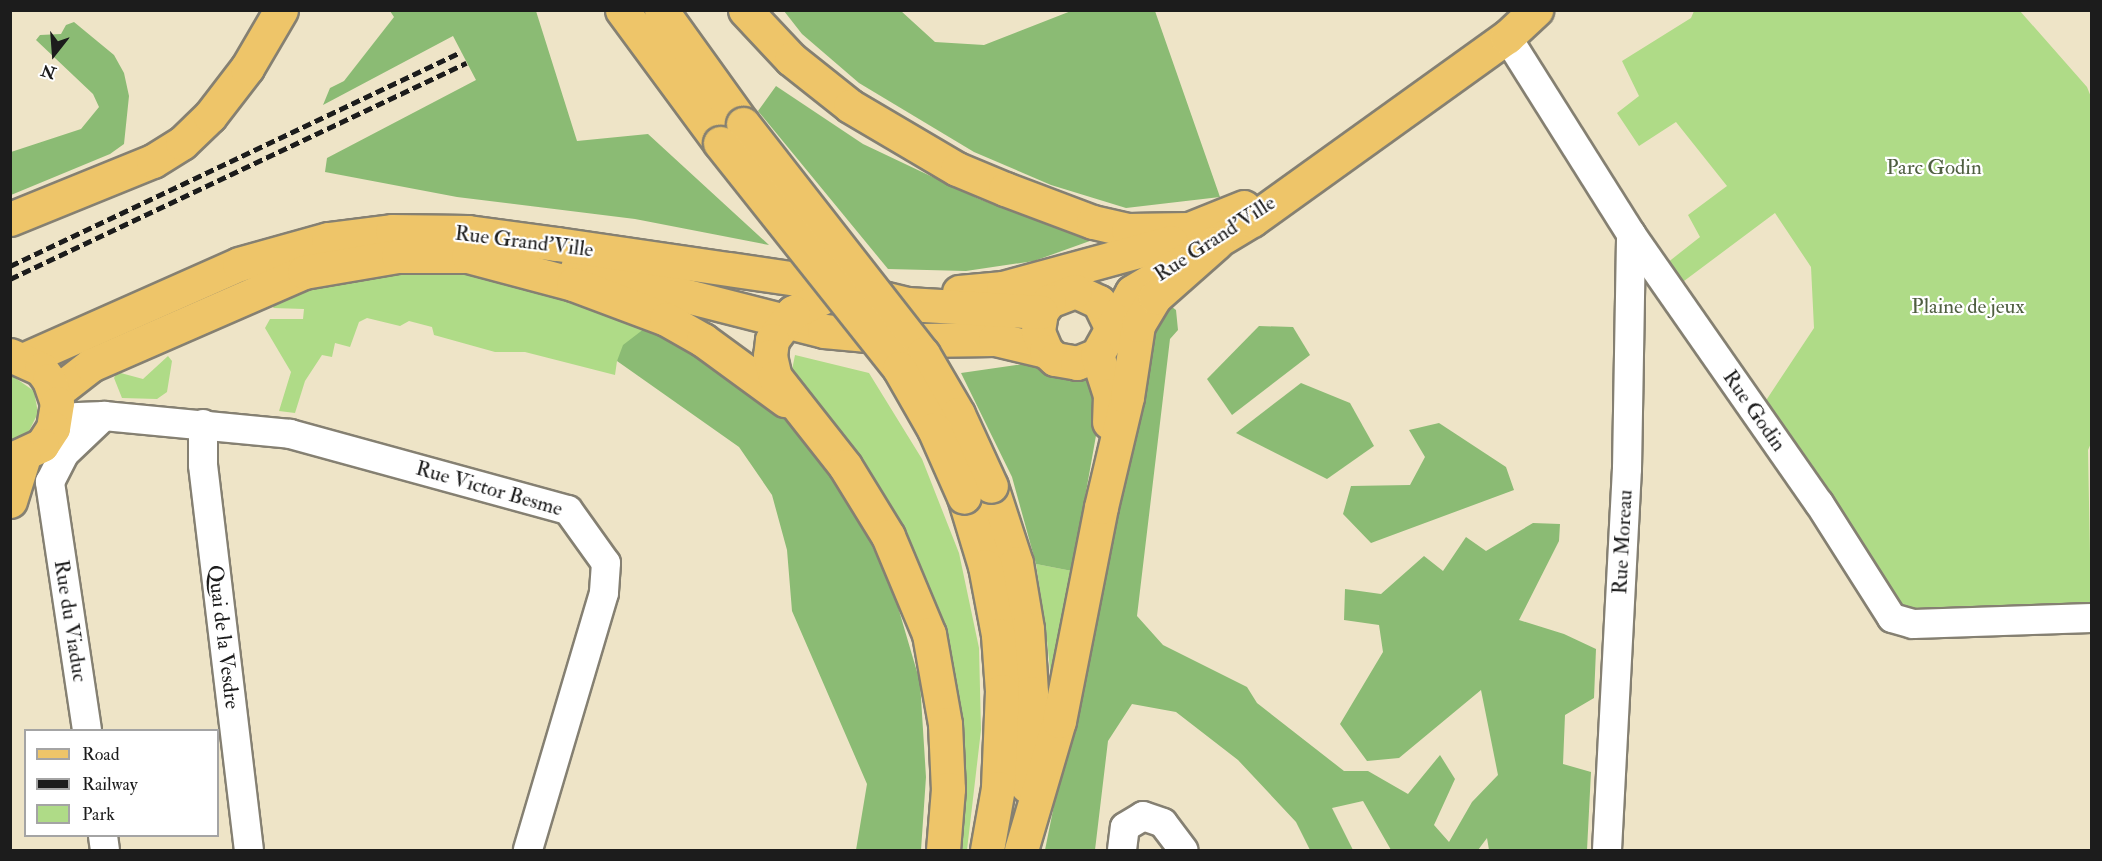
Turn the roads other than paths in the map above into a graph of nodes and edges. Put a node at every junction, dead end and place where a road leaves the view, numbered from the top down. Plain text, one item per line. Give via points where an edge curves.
1 (281, 10) edge
2 (622, 10) edge
3 (661, 10) edge
4 (745, 10) edge
5 (1536, 10) edge
6 (1507, 37) junction
7 (731, 134) junction
8 (1331, 160) junction
9 (1268, 196) junction
10 (10, 219) edge
11 (1630, 234) junction
12 (1212, 237) junction
13 (468, 256) junction
14 (817, 282) junction
15 (851, 291) junction
16 (1086, 293) junction
17 (1041, 312) junction
18 (781, 323) junction
19 (1104, 341) junction
20 (1046, 351) junction
21 (18, 357) edge
22 (55, 393) junction
23 (802, 413) junction
24 (104, 416) junction
25 (203, 424) junction
26 (54, 425) junction
27 (17, 458) edge
28 (978, 491) junction
29 (12, 499) edge
30 (1101, 507) junction
31 (53, 512) junction
32 (2091, 618) edge
33 (87, 729) edge
34 (249, 850) edge
35 (528, 850) edge
36 (943, 850) edge
37 (987, 850) edge
38 (1020, 850) edge
39 (1122, 850) edge
40 (1184, 850) edge
41 (1606, 850) edge

1 - 10 main road via 247,68 210,116 182,143 153,161
2 - 7 main road
3 - 7 main road
4 - 9 main road via 791,59 871,120 957,169 1055,209 1128,230 1159,232 1189,229
5 - 6 main road, Rue Grand'Ville
6 - 8 main road, Rue Grand'Ville
6 - 11 street, Rue Godin
7 - 28 main road, bridge via 923,354 958,414
8 - 9 main road, Rue Grand'Ville
8 - 12 main road, Rue Grand'Ville
9 - 12 main road, Rue Grand'Ville
11 - 32 street, Rue Godin via 1819,503 1892,618 1913,624
11 - 41 street, Rue Moreau via 1626,469
12 - 14 main road via 1003,288 968,292
12 - 16 main road, Rue Grand'Ville via 1125,279
12 - 19 main road, Rue Grand'Ville via 1132,292
12 - 30 main road via 1155,297 1138,325 1127,397
13 - 18 main road, Rue Grand'Ville via 515,257 567,265
13 - 22 main road, Rue Grand'Ville via 398,256 304,272 91,364
13 - 23 main road via 573,284 666,319 743,367
14 - 15 main road, Rue Grand'Ville
14 - 21 main road, Rue Grand'Ville via 468,232 392,231 317,242 239,264
15 - 17 main road, Rue Grand'Ville via 907,304
15 - 18 main road via 808,303
16 - 17 main road, Rue Grand'Ville via 1061,294
16 - 19 main road via 1107,312
17 - 20 main road via 1038,332
18 - 20 main road, Rue Grand'Ville via 886,338 995,339
18 - 23 main road via 772,340 770,356 775,377
19 - 20 main road, Rue Grand'Ville via 1077,363 1055,359
19 - 30 main road via 1110,395
21 - 22 main road via 41,369
22 - 26 main road
23 - 36 main road via 845,466 882,525 928,634 945,724 948,789
24 - 25 street, Rue Victor Besme
24 - 26 street, Rue Victor Besme via 78,417
24 - 31 street, Rue du Viaduc via 85,431 57,467 50,482
25 - 34 street, Quai de la Vesdre via 203,465
25 - 35 street, Rue Victor Besme via 290,434 568,510 606,563 604,593
26 - 27 main road via 42,445
27 - 29 main road
28 - 37 main road via 1002,690 998,788
28 - 38 main road via 1016,563 1027,629 1031,693 1029,766
29 - 31 street
30 - 38 main road via 1059,721
31 - 33 street, Rue du Viaduc
39 - 40 street via 1125,827 1143,816 1162,823

